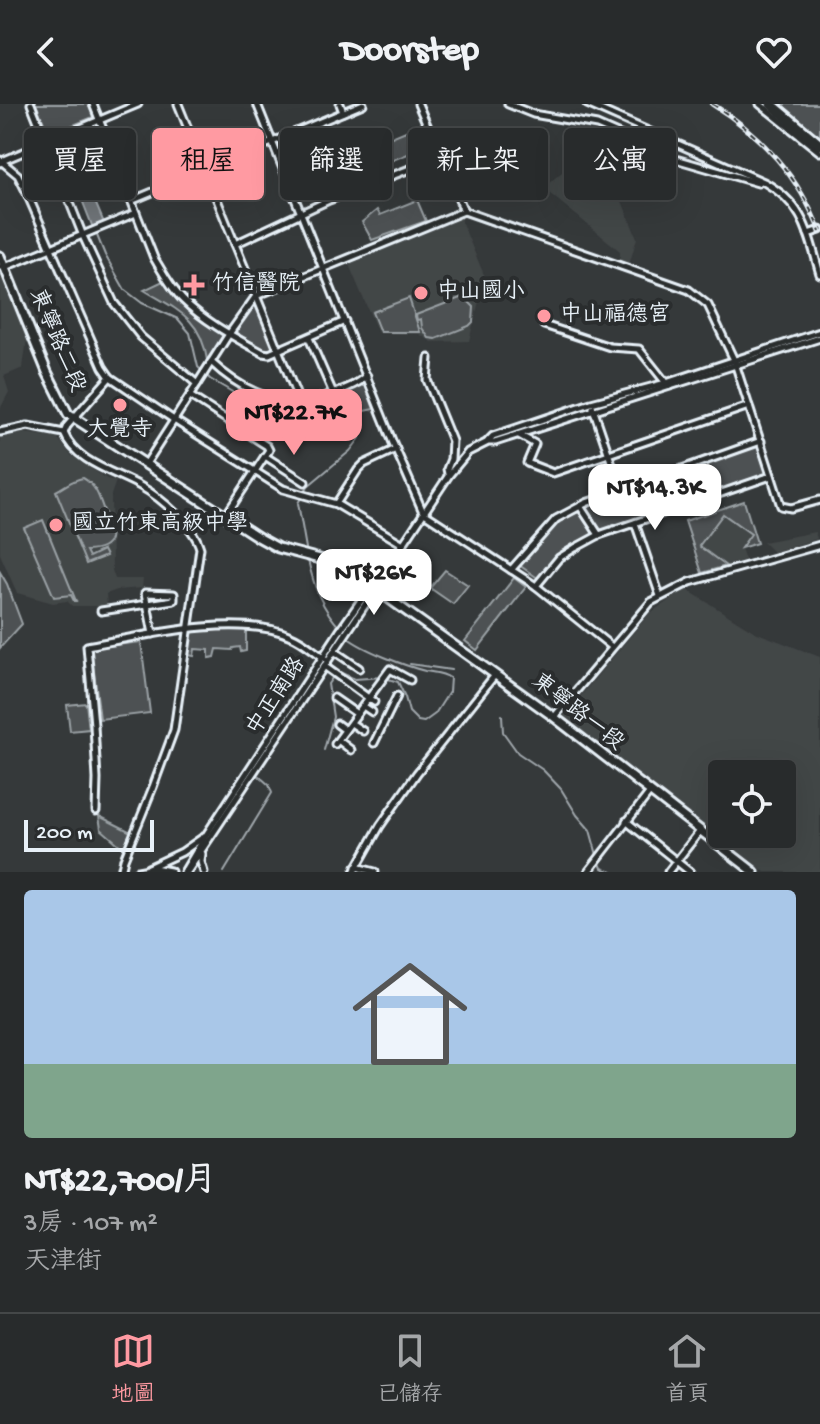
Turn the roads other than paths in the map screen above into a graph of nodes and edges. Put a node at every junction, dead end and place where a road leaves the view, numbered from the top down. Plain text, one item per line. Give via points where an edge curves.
1 (31, 104) edge
2 (93, 104) edge
3 (138, 104) edge
4 (175, 104) edge
5 (257, 104) edge
6 (340, 104) edge
7 (363, 104) edge
8 (418, 104) edge
9 (508, 104) edge
10 (587, 104) edge
11 (760, 104) edge
12 (771, 104) edge
13 (780, 104) edge
14 (343, 112) junction
15 (99, 120) junction
16 (40, 128) edge
17 (81, 128) edge
18 (186, 128) edge
19 (428, 128) edge
20 (820, 137) edge
21 (272, 142) junction
22 (264, 145) edge
23 (820, 145) edge
24 (24, 152) edge
25 (820, 152) edge
26 (1, 162) edge
27 (408, 169) edge
28 (770, 186) junction
29 (152, 192) edge
30 (71, 200) edge
31 (217, 200) edge
32 (459, 200) edge
33 (131, 201) junction
34 (464, 211) junction
35 (136, 213) junction
36 (302, 213) junction
37 (820, 230) edge
38 (86, 234) junction
39 (808, 234) junction
40 (235, 244) junction
41 (51, 248) junction
42 (0, 256) edge
43 (2, 267) edge
44 (323, 268) junction
45 (820, 274) edge
46 (256, 296) junction
47 (345, 321) junction
48 (544, 325) dead end
49 (229, 334) junction
50 (820, 335) edge
51 (309, 338) junction
52 (278, 351) junction
53 (429, 358) dead end
54 (735, 363) junction
55 (209, 365) junction
56 (110, 377) junction
57 (369, 379) junction
58 (199, 381) junction
59 (667, 385) junction
60 (333, 393) junction
61 (190, 396) junction
62 (299, 401) junction
63 (592, 406) junction
64 (749, 406) junction
65 (73, 418) junction
66 (174, 420) junction
67 (0, 432) edge
68 (64, 433) junction
69 (518, 434) junction
70 (761, 441) junction
71 (488, 442) junction
72 (396, 449) junction
73 (609, 454) junction
74 (265, 456) junction
75 (145, 465) junction
76 (255, 472) junction
77 (449, 475) junction
78 (771, 476) junction
79 (305, 482) dead end
80 (621, 491) junction
81 (820, 500) edge
82 (336, 504) junction
83 (580, 506) junction
84 (424, 513) junction
85 (226, 515) junction
86 (635, 523) junction
87 (599, 535) junction
88 (403, 544) junction
89 (820, 545) edge
90 (511, 570) junction
91 (536, 586) junction
92 (374, 588) junction
93 (660, 596) junction
94 (147, 604) junction
95 (101, 611) dead end
96 (188, 628) junction
97 (343, 632) junction
98 (153, 634) junction
99 (612, 647) junction
100 (334, 651) junction
101 (325, 661) junction
102 (359, 668) dead end
103 (495, 674) junction
104 (410, 680) dead end
105 (397, 696) dead end
106 (334, 698) dead end
107 (371, 700) junction
108 (363, 706) junction
109 (372, 712) dead end
110 (357, 714) junction
111 (554, 717) junction
112 (351, 723) junction
113 (337, 724) dead end
114 (345, 730) junction
115 (363, 731) dead end
116 (374, 743) dead end
117 (351, 750) dead end
118 (650, 792) junction
119 (96, 811) dead end
120 (626, 821) junction
121 (700, 831) junction
122 (206, 835) junction
123 (203, 849) junction
124 (676, 862) junction
125 (355, 869) edge
126 (141, 871) edge
127 (752, 871) edge
128 (121, 872) edge
129 (170, 872) edge
130 (186, 872) edge
131 (204, 872) edge
132 (375, 872) edge
133 (588, 872) edge
134 (668, 872) edge
135 (690, 872) edge

1 - 16 street
2 - 15 street
3 - 15 street
4 - 18 street
5 - 21 street
6 - 14 street
7 - 14 street
8 - 19 street
9 - 28 street via 597,125 672,158
10 - 28 street
11 - 25 street
12 - 23 highway
13 - 20 highway
14 - 21 street
15 - 17 street
15 - 33 street
21 - 22 street
21 - 36 street
24 - 26 street
26 - 41 street via 18,175
27 - 36 street
28 - 39 street via 788,198
29 - 33 street
30 - 38 street
31 - 40 street
32 - 34 street
33 - 35 street
34 - 44 street
34 - 54 street via 689,290 708,305
35 - 38 street
35 - 49 street via 167,281
36 - 40 street
36 - 44 street
37 - 39 street
38 - 41 street
38 - 58 street via 114,303 141,337
39 - 45 street
40 - 46 street
41 - 43 street
41 - 56 street
42 - 43 main road, 東寧路二段
43 - 65 main road, 東寧路二段
44 - 46 street
44 - 47 street
46 - 49 street
46 - 52 street
47 - 51 street
47 - 57 street
48 - 59 street via 610,347 639,349
49 - 52 street via 263,353
49 - 55 street
50 - 54 street
51 - 52 street
51 - 60 street
52 - 62 street
53 - 77 street via 427,380 452,441
54 - 59 street
54 - 64 street
55 - 58 street
55 - 62 street via 262,396
56 - 65 street
56 - 66 street
57 - 60 street
57 - 72 street
58 - 61 street
59 - 63 street
60 - 62 street
61 - 66 street
61 - 74 street via 267,446
63 - 69 street
63 - 71 street via 493,436
63 - 73 street
64 - 70 street
64 - 73 street
65 - 68 street
65 - 75 main road, 東寧路二段
66 - 75 street
66 - 76 street
67 - 68 street via 28,426
68 - 96 street via 71,446 99,467 143,487 195,533 200,548
69 - 71 street
69 - 73 street via 535,444 527,463 553,473
70 - 78 street
70 - 80 street
71 - 77 street, 中正南路 via 468,452
72 - 82 street via 364,464
72 - 84 street
73 - 80 street
74 - 76 street
74 - 79 street
75 - 85 main road, 東寧路二段
76 - 82 street via 283,489
76 - 85 street
77 - 84 street, 中正南路
78 - 81 street via 784,508
78 - 86 street
80 - 83 street
82 - 88 street
83 - 87 street
83 - 90 street via 556,519
84 - 88 street, 中正南路
84 - 90 street
85 - 92 main road, 東寧路二段 via 278,548 331,562
86 - 87 street
86 - 93 street
87 - 91 street via 559,558
88 - 92 street, 中正南路
89 - 93 street via 690,582
90 - 91 street
91 - 99 street
92 - 97 street, 中正南路
92 - 103 main road, 東寧路一段
93 - 99 street
94 - 94 street via 145,593 174,594 174,600
94 - 95 street
94 - 98 street
96 - 98 street
96 - 101 street via 275,630 291,635
96 - 128 street via 174,730
97 - 100 street, 中正南路
97 - 101 street, 中正南路
98 - 119 street via 87,646
99 - 111 street
100 - 101 street, 中正南路
100 - 102 street
101 - 107 street
101 - 122 street, 中正南路
101 - 123 street, 中正南路
103 - 111 main road, 東寧路一段
103 - 125 street via 417,773
104 - 107 street via 390,669
105 - 116 street
106 - 110 street
107 - 108 street
108 - 109 street
108 - 110 street
110 - 112 street
111 - 118 main road, 東寧路一段
112 - 114 street
112 - 115 street
113 - 114 street
114 - 117 street via 336,742
118 - 120 street
118 - 121 main road, 東寧路一段
120 - 124 street
120 - 133 street
121 - 124 street
121 - 127 main road, 東寧路一段
122 - 126 street
122 - 130 street, 中正南路
123 - 130 street, 中正南路
123 - 131 street
124 - 134 street
124 - 135 street
125 - 132 street
126 - 129 main road

